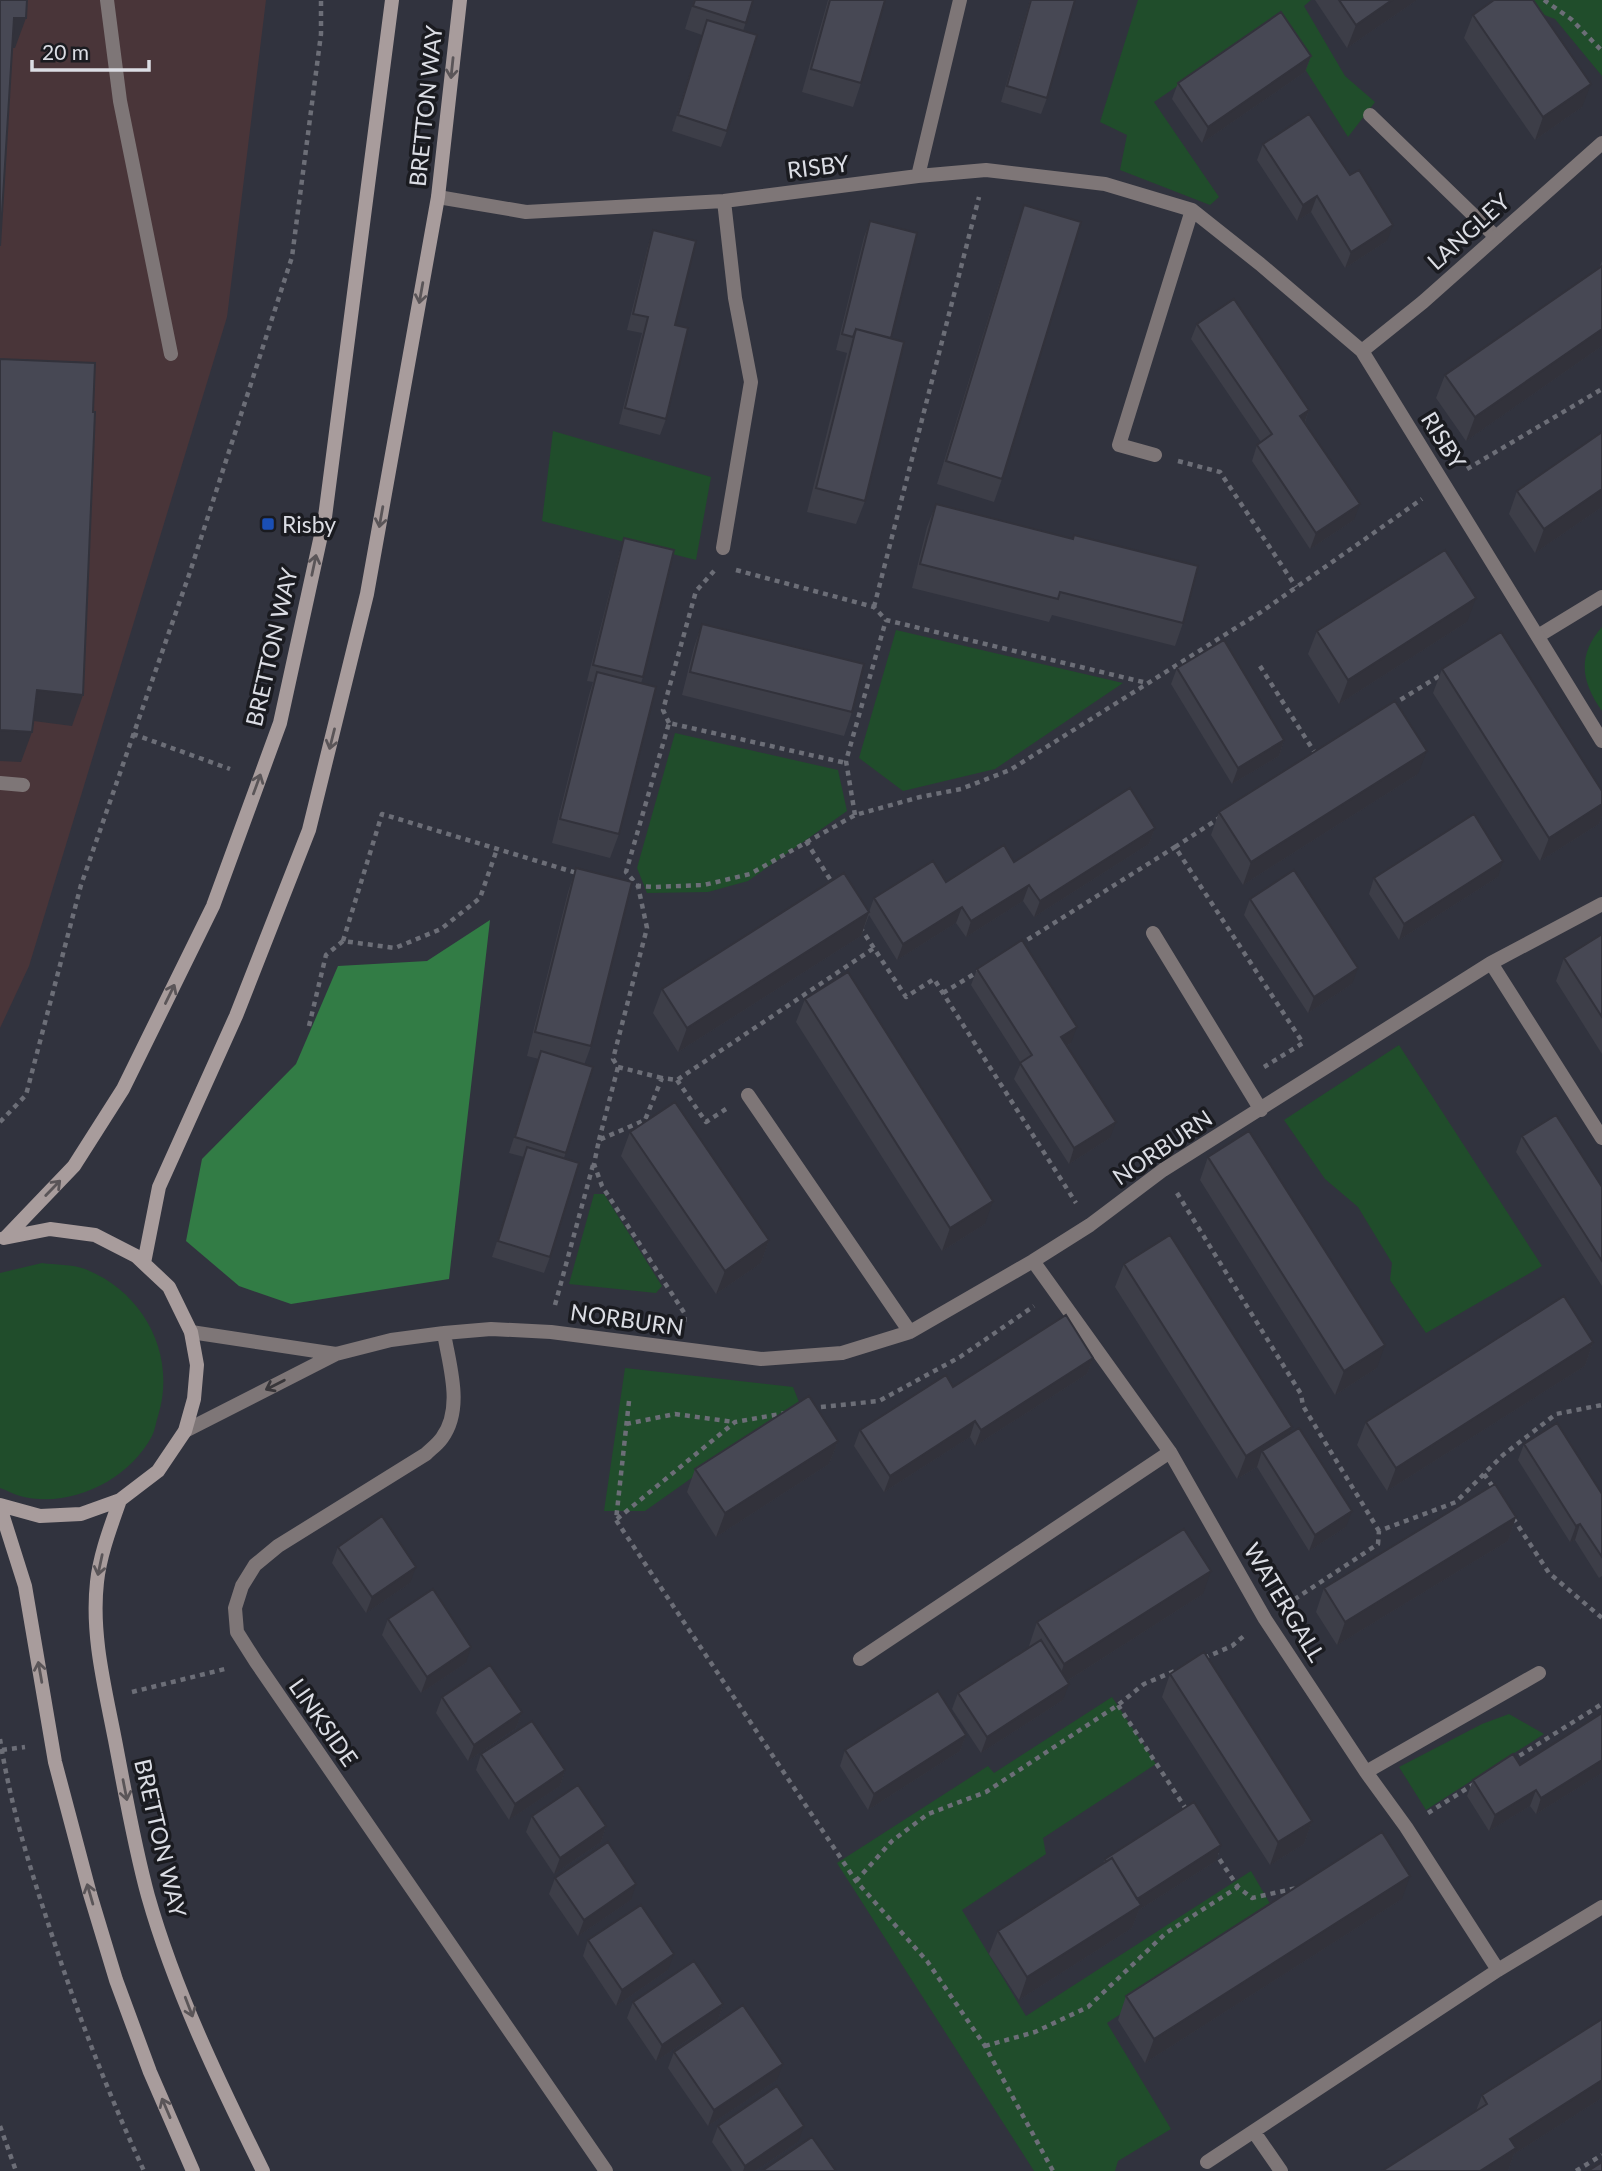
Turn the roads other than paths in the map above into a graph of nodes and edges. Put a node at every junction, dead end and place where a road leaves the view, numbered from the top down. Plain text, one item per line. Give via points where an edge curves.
1 (107, 0) edge
2 (392, 0) edge
3 (460, 0) edge
4 (960, 0) edge
5 (1370, 115) dead end
6 (1602, 143) edge
7 (918, 177) junction
8 (438, 197) junction
9 (724, 201) junction
10 (1192, 210) junction
11 (1496, 237) junction
12 (1362, 351) junction
13 (171, 354) dead end
14 (1155, 455) road end
15 (723, 548) road end
16 (1602, 597) edge
17 (1538, 636) junction
18 (1602, 741) edge
19 (0, 783) edge
20 (23, 785) dead end
21 (1602, 904) edge
22 (1153, 933) dead end
23 (1490, 963) junction
24 (748, 1095) road end
25 (1261, 1110) junction
26 (1602, 1138) edge
27 (3, 1239) edge
28 (1033, 1261) junction
29 (144, 1263) junction
30 (191, 1332) junction
31 (910, 1332) junction
32 (444, 1333) junction
33 (336, 1354) junction
34 (185, 1431) junction
35 (1170, 1452) junction
36 (120, 1500) junction
37 (0, 1506) edge
38 (860, 1659) dead end
39 (1539, 1672) dead end
40 (1366, 1772) junction
41 (1602, 1907) edge
42 (1498, 1970) junction
43 (1254, 2132) junction
44 (1207, 2162) dead end
45 (193, 2171) edge
46 (263, 2171) edge
47 (606, 2171) edge
48 (1281, 2171) edge

1 - 13 street via 120,101
27 -> 2 street, BRETTON WAY via 74,1166 123,1089 213,906 280,723 325,517
3 -> 8 street, BRETTON WAY
4 - 7 street
5 - 11 street
6 - 11 street, LANGLEY
7 - 9 street, RISBY
7 - 10 street, RISBY via 986,170 1105,184
8 - 9 street, RISBY via 526,212
8 -> 29 street, BRETTON WAY via 367,594 309,830 236,1016 159,1187
9 - 15 street via 751,382
10 - 12 street, RISBY
10 - 14 street via 1119,445
11 - 12 street, LANGLEY
12 - 17 street, RISBY
16 - 17 street
17 - 18 street, RISBY
19 - 20 street
21 - 23 street, NORBURN
22 - 25 street
23 - 25 street, NORBURN
23 - 26 street
24 - 31 street
25 - 28 street, NORBURN via 1163,1170
27 - 29 street via 50,1229 95,1236
28 - 31 street, NORBURN
28 - 35 street, WATERGALL
29 - 30 street via 169,1287
30 - 33 street, NORBURN
30 - 34 street via 197,1365
31 - 32 street, NORBURN via 842,1353 761,1359 551,1332 491,1329
32 - 33 street, NORBURN
32 - 47 street, LINKSIDE via 454,1392 452,1415 443,1437 426,1454 255,1565 235,1608 237,1632
33 -> 34 street, NORBURN
34 - 36 street via 158,1471
35 - 38 street
35 - 40 street, WATERGALL via 1265,1619
36 - 37 street via 81,1514 40,1516
36 -> 46 street, BRETTON WAY via 103,1550 96,1608 98,1644 133,1832 148,1897 169,1956 197,2029
45 -> 37 street via 150,2072 90,1894 55,1762 25,1586
39 - 40 street
40 - 42 street, WATERGALL
41 - 42 street
42 - 43 street
43 - 44 street
43 - 48 street

